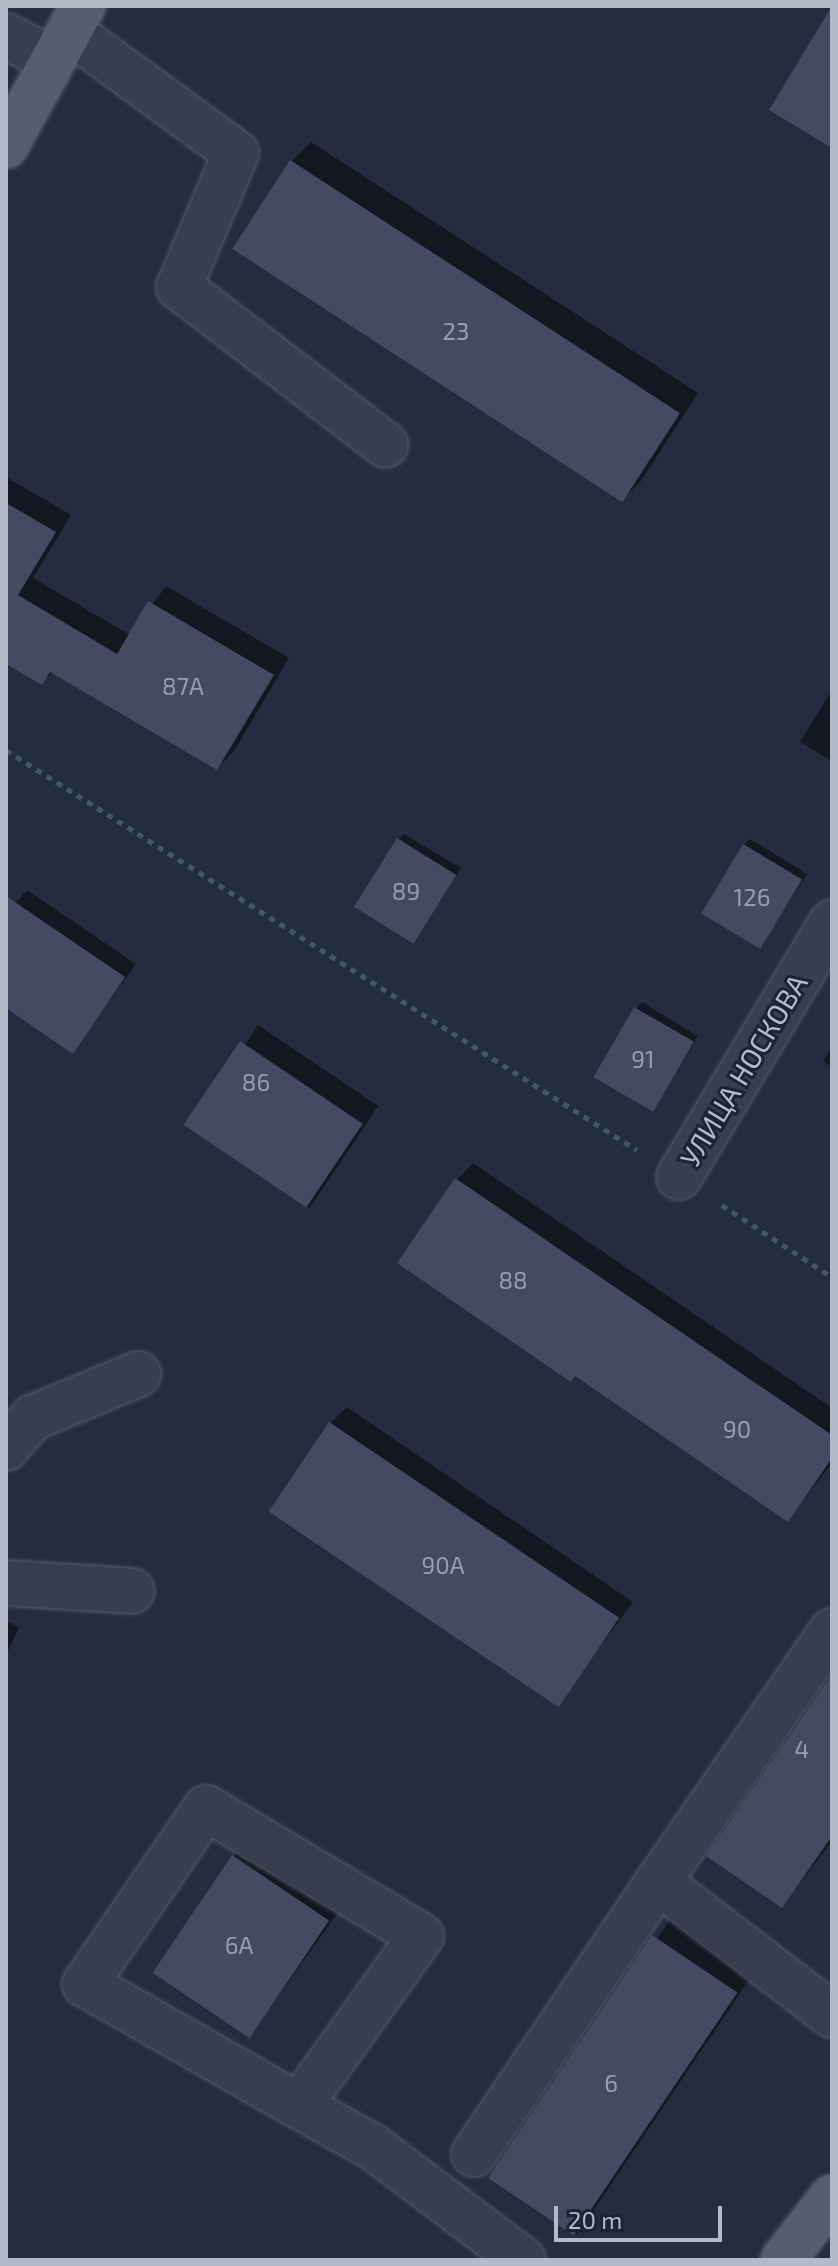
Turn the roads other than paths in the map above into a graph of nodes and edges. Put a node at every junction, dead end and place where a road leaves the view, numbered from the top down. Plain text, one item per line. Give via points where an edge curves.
1 (68, 32) edge
2 (6, 36) edge
3 (6, 146) edge
4 (386, 445) dead end
5 (832, 922) edge
6 (679, 1177) road end
7 (138, 1374) dead end
8 (6, 1448) edge
9 (6, 1583) edge
10 (132, 1591) dead end
11 (832, 1631) edge
12 (658, 1882) junction
13 (832, 2015) edge
14 (299, 2106) junction
15 (474, 2154) dead end
16 (832, 2197) edge
17 (523, 2260) edge
18 (783, 2260) edge

1 - 2 street
1 - 3 main road
1 - 4 street via 236,153 179,287
5 - 6 street, УЛИЦА НОСКОВА
7 - 8 street via 32,1418
9 - 10 street
11 - 12 street
12 - 13 street
12 - 15 street
14 - 14 street via 85,1984 206,1808 421,1936
14 - 17 street via 373,2147
16 - 18 main road

